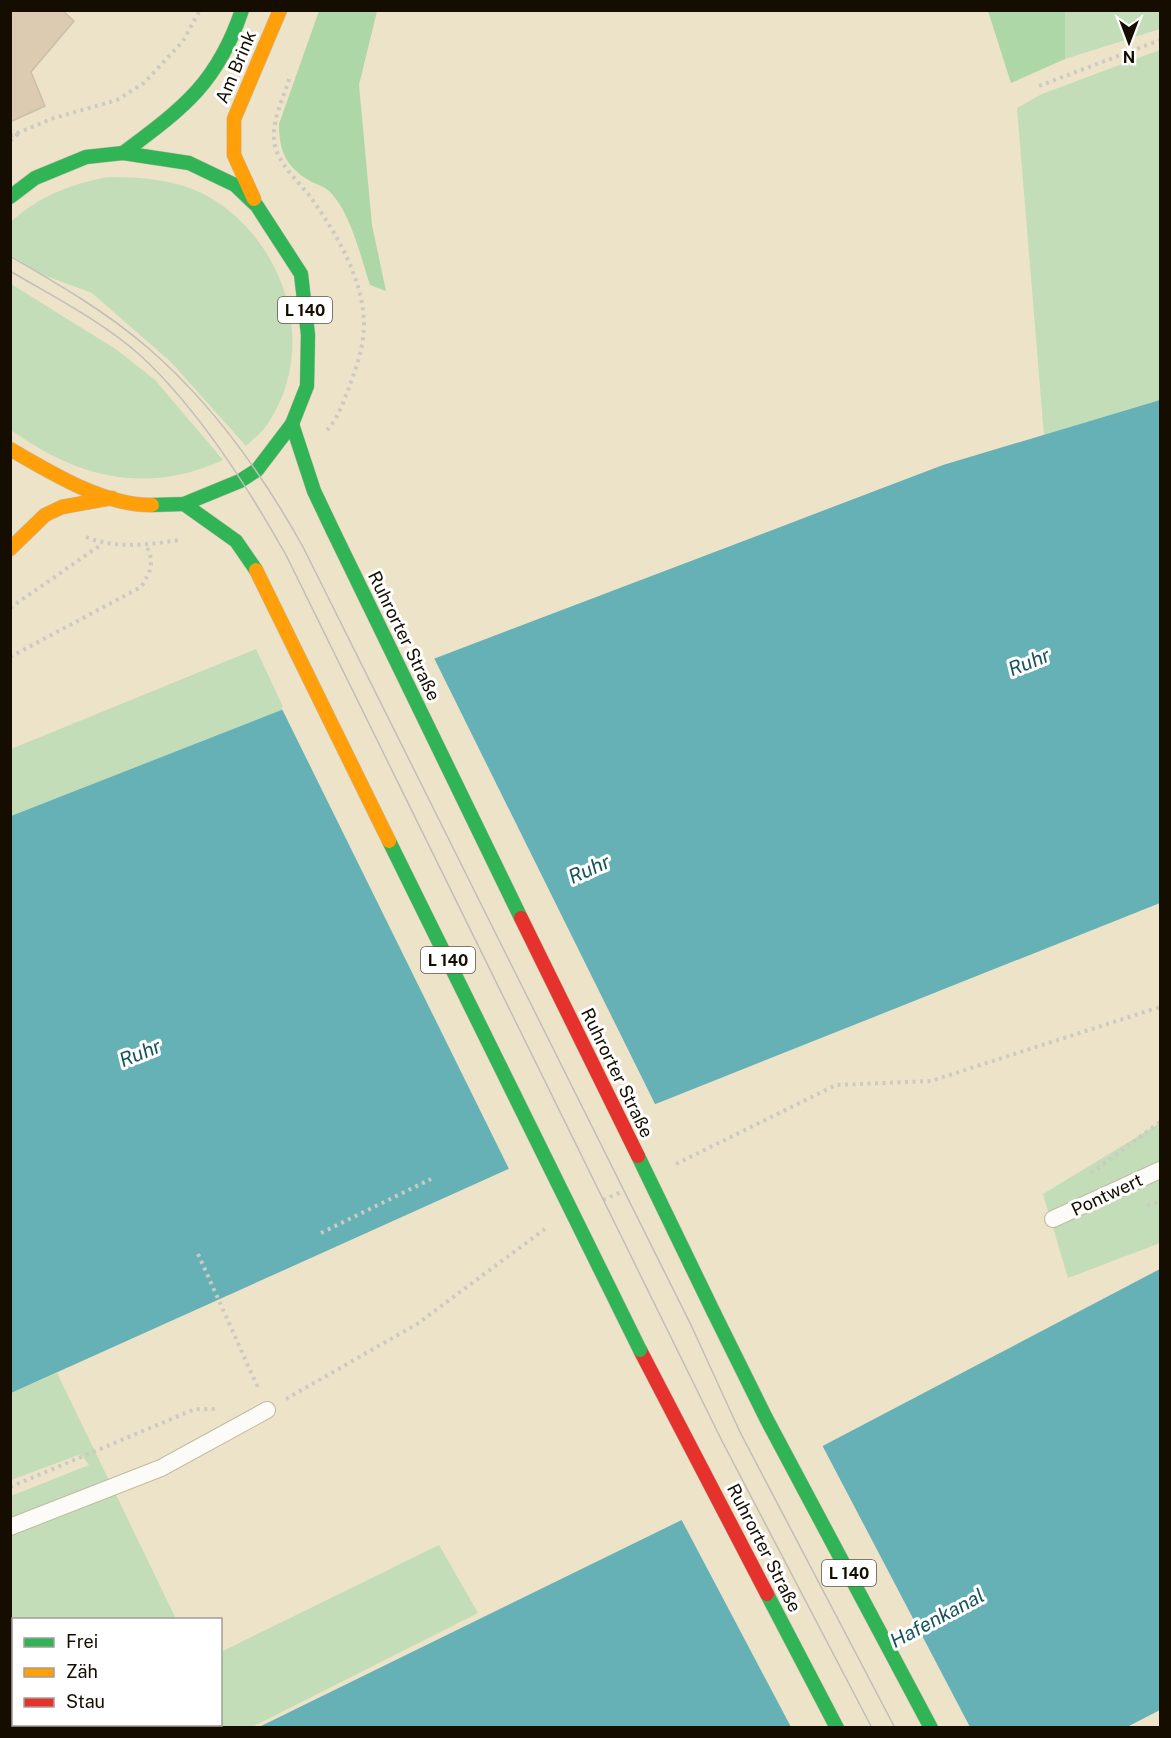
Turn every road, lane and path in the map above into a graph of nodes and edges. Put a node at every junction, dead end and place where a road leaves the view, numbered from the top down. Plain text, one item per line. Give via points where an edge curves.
1 (200, 10) edge
2 (242, 10) edge
3 (280, 10) edge
4 (1161, 40) edge
5 (1039, 86) dead end
6 (275, 122) dead end
7 (22, 131) junction
8 (10, 136) edge
9 (10, 141) edge
10 (123, 153) junction
11 (35, 178) junction
12 (10, 183) edge
13 (10, 197) edge
14 (257, 206) junction
15 (292, 424) junction
16 (330, 427) dead end
17 (10, 450) edge
18 (112, 498) junction
19 (184, 504) junction
20 (184, 539) dead end
21 (146, 545) junction
22 (10, 549) edge
23 (10, 608) edge
24 (10, 657) edge
25 (1161, 1007) edge
26 (1161, 1122) edge
27 (668, 1168) dead end
28 (1161, 1170) edge
29 (1085, 1177) dead end
30 (431, 1179) dead end
31 (626, 1189) dead end
32 (594, 1205) dead end
33 (1053, 1219) dead end
34 (552, 1226) dead end
35 (321, 1233) dead end
36 (198, 1254) dead end
37 (219, 1409) dead end
38 (267, 1410) junction
39 (10, 1487) edge
40 (10, 1527) edge
41 (837, 1728) edge
42 (931, 1728) edge

1 - 7 path via 183,41 144,83 117,100
2 - 10 main road, Am Brink via 222,56 204,84 178,112
3 - 14 main road, Am Brink via 234,119 234,155
4 - 5 path
6 - 16 path via 275,145 284,166 314,201 353,273 364,323 359,360
7 - 8 path
7 - 9 path
10 - 11 main road, L 140 via 86,157
10 - 14 main road, L 140 via 189,163 235,185
11 - 12 main road
11 - 13 main road, L 140
14 - 15 main road, L 140 via 301,274 308,335 307,386
15 - 19 main road, L 140 via 257,470
15 - 42 main road, Ruhrorter Straße / L 140, bridge via 314,491 714,1313
17 - 18 main road, L 140 via 58,477
18 - 19 main road, L 140 via 137,505
18 - 22 main road, L 140 via 62,507 45,515
19 - 41 main road, Ruhrorter Straße / L 140, bridge via 236,541 256,570 640,1350
20 - 21 path
21 - 23 path via 103,543
21 - 24 path via 152,570 141,587
25 - 27 path via 931,1081 836,1085
26 - 29 path
28 - 33 lane, Pontwert
30 - 35 path
31 - 32 path
34 - 38 path via 417,1324
36 - 38 path
37 - 39 path via 195,1409
38 - 40 lane via 161,1468

